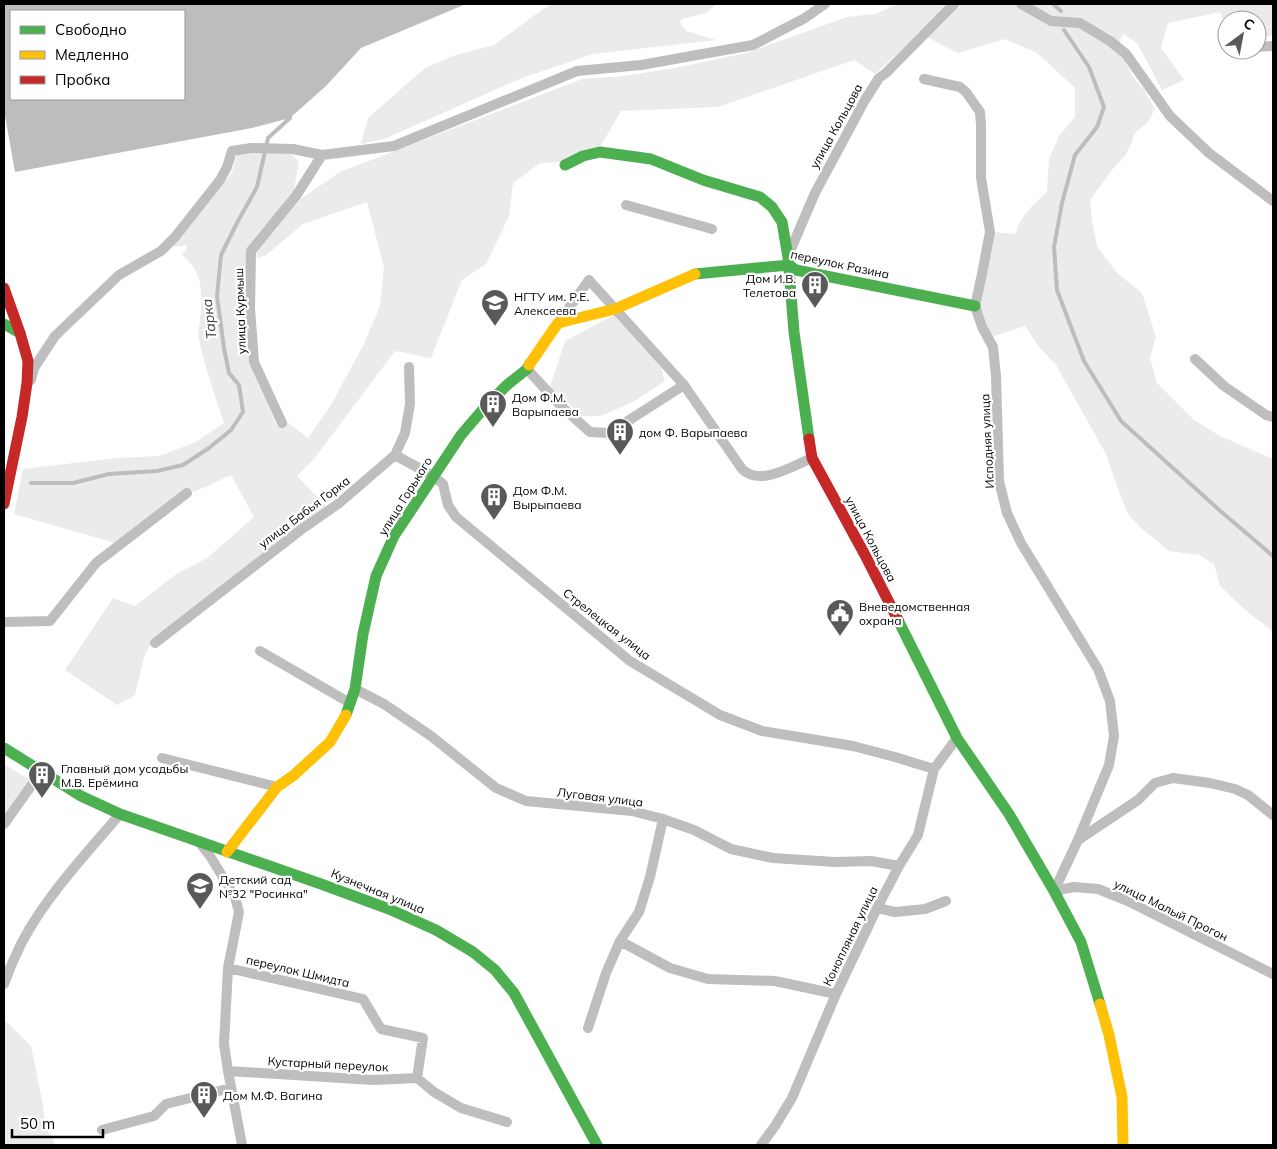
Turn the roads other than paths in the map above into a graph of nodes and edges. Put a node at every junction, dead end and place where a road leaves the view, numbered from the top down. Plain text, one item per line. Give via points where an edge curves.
1 (825, 4) edge
2 (954, 4) edge
3 (1021, 4) edge
4 (924, 79) dead end
5 (322, 155) junction
6 (564, 165) dead end
7 (1273, 201) edge
8 (626, 205) dead end
9 (712, 230) dead end
10 (788, 261) junction
11 (4, 288) edge
12 (975, 306) junction
13 (615, 309) junction
14 (558, 323) junction
15 (4, 324) edge
16 (20, 333) junction
17 (1194, 359) dead end
18 (409, 367) dead end
19 (528, 369) junction
20 (684, 385) junction
21 (25, 397) junction
22 (1273, 417) edge
23 (282, 423) dead end
24 (395, 455) junction
25 (812, 458) junction
26 (433, 476) junction
27 (187, 493) dead end
28 (4, 504) edge
29 (4, 622) edge
30 (156, 643) dead end
31 (260, 651) dead end
32 (355, 689) junction
33 (350, 703) junction
34 (958, 738) junction
35 (4, 748) edge
36 (162, 758) dead end
37 (934, 769) junction
38 (41, 772) junction
39 (277, 787) junction
40 (120, 814) junction
41 (1273, 815) edge
42 (664, 819) junction
43 (4, 824) edge
44 (1078, 840) junction
45 (199, 842) junction
46 (227, 852) junction
47 (899, 866) junction
48 (1054, 891) junction
49 (946, 901) dead end
50 (877, 908) junction
51 (620, 941) junction
52 (228, 968) junction
53 (1273, 974) edge
54 (4, 984) edge
55 (836, 994) junction
56 (588, 1028) dead end
57 (228, 1071) junction
58 (417, 1078) junction
59 (231, 1088) junction
60 (507, 1122) dead end
61 (102, 1130) dead end
62 (242, 1145) edge
63 (597, 1145) edge
64 (761, 1145) edge
65 (1123, 1145) edge

1 - 5 street via 753,45 642,65 577,71 394,146
2 - 10 street, улица Кольцова via 879,78 815,193
3 - 7 street via 1051,21 1080,23 1110,41 1126,54 1170,116 1209,153
4 - 12 street via 960,87 980,112 981,178 990,232
5 - 21 street via 293,149 232,150 228,167 175,237 161,251 119,275 55,336 34,368
5 - 23 street, улица Курмыш via 296,196 251,251 250,308 254,362
6 - 10 street, улица Кольцова via 600,152 651,159 703,180 760,197 782,222
8 - 9 street
10 - 12 street, переулок Разина via 796,270
10 - 13 street, переулок Разина via 696,274
10 - 25 street, улица Кольцова via 794,332
11 - 16 street
12 - 44 street, Исподняя улица via 993,346 999,481 1007,514 1021,543 1098,669 1110,701 1114,736 1108,765
13 - 14 street
13 - 14 street via 589,280
13 - 20 street
14 - 19 street, улица Горького
15 - 16 street
16 - 21 street via 28,362
17 - 22 street via 1224,386
18 - 24 street, улица Бабья Горка via 410,404 405,433
19 - 20 street via 590,432 609,432
19 - 26 street, улица Горького via 506,385 473,421
20 - 25 street via 747,474 772,475
21 - 28 street
24 - 26 street, Стрелецкая улица
24 - 30 street, улица Бабья Горка via 338,504
25 - 34 street, улица Кольцова
26 - 32 street, улица Горького via 394,536 376,576
26 - 37 street, Стрелецкая улица via 443,484 448,505 456,517 630,662 720,715 762,731 853,746
27 - 29 street via 96,564 50,621
31 - 33 street
32 - 33 street, улица Горького
32 - 42 street, Луговая улица via 431,736 496,788 526,801 632,811
33 - 39 street, улица Горького via 330,742
34 - 37 street, Конопляная улица
34 - 48 street, улица Кольцова via 1009,814
35 - 38 street, Кузнечная улица
36 - 39 street
37 - 47 street, Конопляная улица via 918,835
38 - 40 street, Кузнечная улица
38 - 43 street
39 - 46 street, улица Горького
40 - 45 street, Кузнечная улица
40 - 54 street via 44,908 23,940
41 - 44 street via 1235,789 1173,778 1155,783 1138,800
42 - 47 street, Луговая улица via 731,849 774,858 871,861
42 - 51 street via 639,912
44 - 48 street, Исподняя улица
45 - 46 street, Кузнечная улица
45 - 52 street via 236,897 239,912
46 - 63 street, Кузнечная улица via 390,909 436,930 473,952 514,992
47 - 50 street, Конопляная улица
48 - 53 street, улица Малый Прогон via 1074,887 1098,890 1128,901
48 - 65 street, улица Кольцова via 1081,942 1109,1035 1122,1097
49 - 50 street via 925,909 895,912
50 - 55 street, Конопляная улица
51 - 55 street via 670,968 708,980 775,981
51 - 56 street
52 - 57 street via 224,1044
52 - 58 street, переулок Шмидта via 363,999 381,1029 423,1038
55 - 64 street, Конопляная улица via 792,1098
57 - 58 street, Кустарный переулок via 374,1080
57 - 59 street
58 - 60 street via 461,1108
59 - 61 street via 166,1104 154,1116
59 - 62 street

